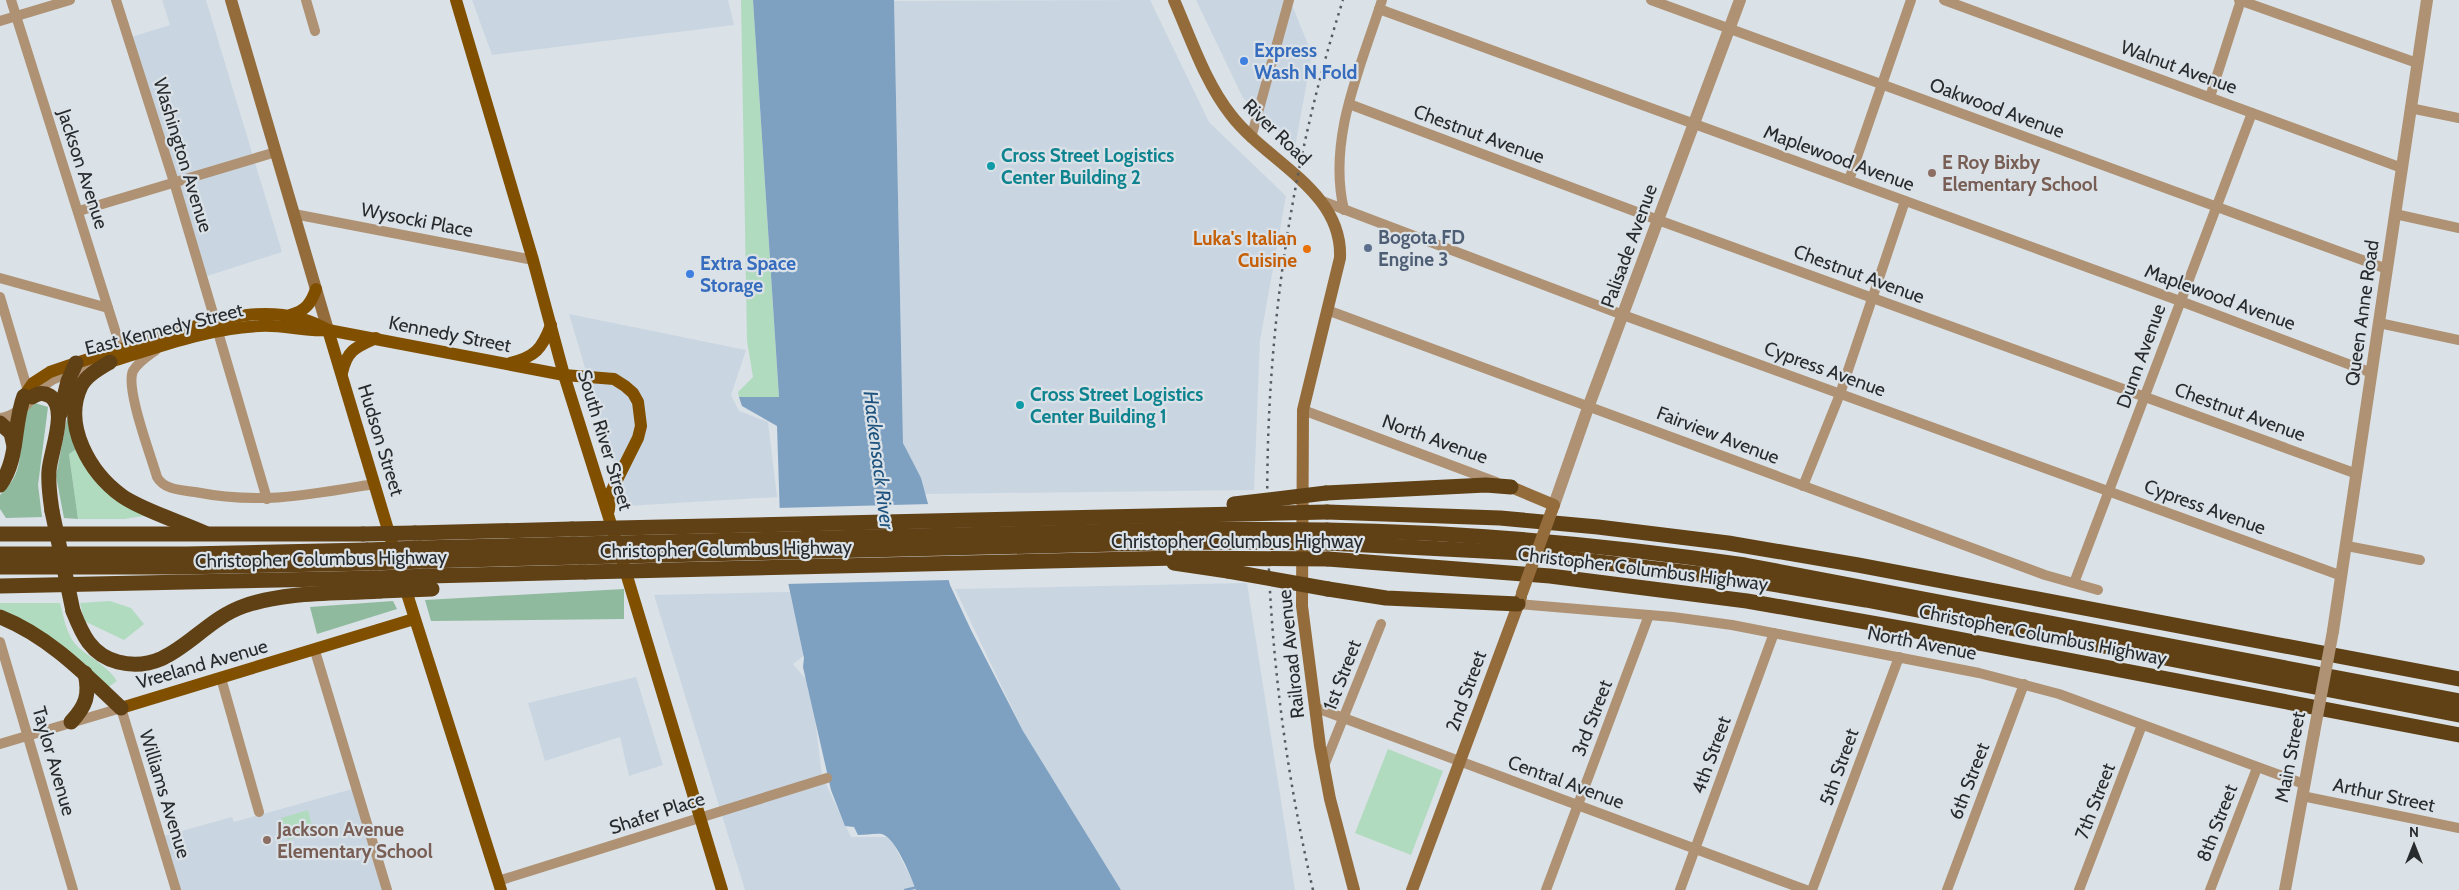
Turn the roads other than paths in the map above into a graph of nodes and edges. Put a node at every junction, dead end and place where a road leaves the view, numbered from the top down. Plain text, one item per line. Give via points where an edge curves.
1 (11, 0) edge
2 (70, 0) edge
3 (116, 0) edge
4 (230, 0) edge
5 (306, 0) edge
6 (456, 0) edge
7 (1174, 0) edge
8 (1289, 0) edge
9 (1651, 0) edge
10 (1740, 0) edge
11 (1911, 0) edge
12 (1944, 0) edge
13 (2240, 0) edge
14 (2426, 0) edge
15 (1380, 5) edge
16 (15, 16) junction
17 (0, 21) edge
18 (1730, 28) junction
19 (315, 31) dead end
20 (2417, 63) junction
21 (1882, 84) junction
22 (2210, 97) junction
23 (1349, 104) junction
24 (2410, 108) junction
25 (2252, 113) junction
26 (2459, 118) edge
27 (1694, 124) junction
28 (1251, 138) junction
29 (276, 152) junction
30 (2402, 168) junction
31 (1849, 180) junction
32 (174, 182) junction
33 (1302, 182) joint
34 (1322, 201) junction
35 (1905, 201) junction
36 (2218, 208) junction
37 (1344, 210) junction
38 (79, 211) junction
39 (294, 214) junction
40 (2395, 214) junction
41 (1658, 220) junction
42 (2459, 228) edge
43 (533, 260) junction
44 (2387, 269) junction
45 (0, 278) edge
46 (316, 289) junction
47 (0, 297) edge
48 (1873, 298) junction
49 (2180, 301) junction
50 (108, 308) junction
51 (1327, 310) junction
52 (1623, 315) junction
53 (289, 316) junction
54 (2379, 323) junction
55 (551, 325) junction
56 (216, 326) junction
57 (328, 330) junction
58 (376, 338) junction
59 (2459, 340) edge
60 (159, 346) junction
61 (121, 349) junction
62 (110, 362) junction
63 (507, 364) junction
64 (74, 367) junction
65 (2372, 373) junction
66 (564, 374) junction
67 (342, 375) junction
68 (1840, 394) junction
69 (28, 395) junction
70 (2144, 396) junction
71 (1589, 405) junction
72 (1303, 410) junction
73 (0, 414) edge
74 (18, 414) junction
75 (0, 421) edge
76 (58, 425) junction
77 (15, 448) junction
78 (2357, 474) junction
79 (374, 484) junction
80 (0, 485) edge
81 (1803, 486) junction
82 (1511, 487) junction
83 (2110, 492) junction
84 (267, 499) junction
85 (1553, 507) junction
86 (609, 515) junction
87 (1146, 515) junction
88 (0, 534) edge
89 (211, 535) junction
90 (1327, 536) junction
91 (2346, 546) junction
92 (0, 554) edge
93 (1142, 558) junction
94 (2420, 560) dead end
95 (0, 567) edge
96 (373, 570) junction
97 (2342, 576) junction
98 (2074, 583) junction
99 (0, 586) edge
100 (2098, 590) dead end
101 (1520, 599) junction
102 (1649, 615) junction
103 (0, 617) edge
104 (414, 620) junction
105 (1381, 624) dead end
106 (2333, 631) joint
107 (1774, 633) junction
108 (0, 642) edge
109 (316, 651) junction
110 (1899, 657) junction
111 (85, 674) junction
112 (221, 678) junction
113 (2459, 679) edge
114 (2024, 684) junction
115 (2459, 701) edge
116 (1314, 707) junction
117 (120, 708) junction
118 (2459, 715) edge
119 (1344, 717) junction
120 (71, 722) junction
121 (2142, 725) junction
122 (29, 734) junction
123 (2459, 735) edge
124 (0, 744) edge
125 (1461, 762) junction
126 (1324, 766) junction
127 (2257, 768) junction
128 (827, 778) dead end
129 (2303, 790) junction
130 (1578, 805) junction
131 (259, 812) dead end
132 (700, 818) junction
133 (2459, 828) edge
134 (1695, 849) junction
135 (499, 886) edge
136 (73, 890) edge
137 (176, 890) edge
138 (387, 890) edge
139 (722, 890) edge
140 (1354, 890) edge
141 (1412, 890) edge
142 (1546, 890) edge
143 (1680, 890) edge
144 (1806, 890) edge
145 (1812, 890) edge
146 (1947, 890) edge
147 (2080, 890) edge
148 (2210, 890) edge
149 (2285, 890) edge

1 - 16 street, Jackson Avenue
2 - 16 street
3 - 32 street, Washington Avenue
4 - 29 main road, Hudson Street
5 - 19 street
6 - 43 main road, South River Street
7 - 28 main road, River Road via 1218,97
8 - 28 street
9 - 18 street, Oakwood Avenue
10 - 18 street, Palisade Avenue
11 - 21 street
12 - 22 street, Walnut Avenue
13 - 20 street
13 - 22 street
14 - 20 street, Queen Anne Road
15 - 23 street
15 - 27 street, Maplewood Avenue
16 - 17 street
16 - 38 street, Jackson Avenue
18 - 21 street, Oakwood Avenue
18 - 27 street, Palisade Avenue
20 - 24 street, Queen Anne Road
21 - 31 street
21 - 36 street, Oakwood Avenue
22 - 25 street, Walnut Avenue
23 - 37 street via 1339,151
23 - 41 street, Chestnut Avenue
24 - 26 street
24 - 30 street, Queen Anne Road
25 - 30 street, Walnut Avenue
25 - 36 street, Dunn Avenue
27 - 31 street, Maplewood Avenue
27 - 41 street, Palisade Avenue
28 - 33 main road, River Road
29 - 32 street
29 - 39 main road, Hudson Street
30 - 40 street, Queen Anne Road
31 - 35 street, Maplewood Avenue
32 - 38 street
32 - 56 street, Washington Avenue
33 - 34 main road, Cypress Avenue
34 - 37 street, Cypress Avenue
34 - 51 main road, Railroad Avenue via 1335,222 1340,244 1340,258
35 - 48 street
35 - 49 street, Maplewood Avenue
36 - 44 street, Oakwood Avenue
36 - 49 street, Dunn Avenue
37 - 52 street, Cypress Avenue
38 - 50 street, Jackson Avenue
39 - 43 street, Wysocki Place
39 - 46 main road, Hudson Street
40 - 42 street
40 - 44 street, Queen Anne Road
41 - 48 street, Chestnut Avenue
41 - 52 street, Palisade Avenue
43 - 55 main road, South River Street
44 - 54 street, Queen Anne Road
45 - 50 street
46 - 53 main road via 312,301 302,312
46 - 57 main road, Hudson Street
47 - 69 street
48 - 68 street
48 - 70 street, Chestnut Avenue
49 - 65 street, Maplewood Avenue
49 - 70 street, Dunn Avenue
50 - 61 street, Jackson Avenue
51 - 71 street, Fairview Avenue
51 - 72 main road, Railroad Avenue
52 - 68 street, Cypress Avenue
52 - 71 street, Palisade Avenue
53 - 56 main road, East Kennedy Street via 261,314
53 - 57 main road, East Kennedy Street via 311,320
54 - 59 street
54 - 65 street, Queen Anne Road
55 - 63 main road via 536,352 525,360
55 - 66 main road, South River Street
56 - 57 main road, East Kennedy Street via 262,325
56 - 60 main road, East Kennedy Street
56 - 61 main road, East Kennedy Street
56 - 84 street, Washington Avenue
57 - 58 main road, Kennedy Street
57 - 67 main road, Hudson Street
58 - 63 main road, Kennedy Street
58 - 67 main road via 355,347 345,360
60 - 62 main road, East Kennedy Street
60 - 84 street via 132,373 132,391 158,479 168,487 178,489 230,498
61 - 64 main road, East Kennedy Street
62 - 64 street, East Kennedy Street
62 - 89 highway via 87,378 76,403 78,436 91,465 123,496
63 - 66 main road, Kennedy Street
64 - 69 street, East Kennedy Street
64 - 76 highway
65 - 78 street, Queen Anne Road
66 - 86 main road, South River Street
66 - 86 main road, Kennedy Street via 614,379 638,402 642,426 610,494
67 - 79 main road, Hudson Street
68 - 81 street
68 - 83 street, Cypress Avenue
69 - 73 street, East Kennedy Street
69 - 74 highway
69 - 76 highway via 42,393 54,399 58,407
70 - 78 street, Chestnut Avenue
70 - 83 street, Dunn Avenue
71 - 81 street, Fairview Avenue
71 - 85 street, Palisade Avenue
72 - 82 street, North Avenue
72 - 116 main road, Railroad Avenue via 1302,606
74 - 75 street
74 - 77 highway
75 - 77 highway via 11,433
76 - 96 highway, bridge via 49,470 52,511 73,610 82,634 92,648 111,660 132,666 156,662 224,615 244,606 286,597
77 - 80 highway
78 - 91 street, Queen Anne Road
79 - 84 street
79 - 104 main road, Hudson Street
81 - 98 street, Fairview Avenue
82 - 85 main road, North Avenue
82 - 87 highway, bridge via 1326,493
83 - 97 street, Cypress Avenue
83 - 98 street, Dunn Avenue
85 - 101 main road, 2nd Street, bridge
86 - 132 main road, South River Street
87 - 89 highway, Christopher Columbus Highway, bridge
87 - 113 highway, Christopher Columbus Highway, bridge via 1327,512 1517,519 1728,543 1891,570
88 - 89 highway, Christopher Columbus Highway
90 - 96 highway, Christopher Columbus Highway, bridge via 1210,529 422,555
90 - 115 highway, Christopher Columbus Highway via 1423,533 1546,542 1754,566
90 - 118 highway, Christopher Columbus Highway via 1649,566 1750,580
91 - 94 street
91 - 97 street, Queen Anne Road
92 - 96 highway, Christopher Columbus Highway via 177,554
93 - 96 highway, Christopher Columbus Highway, bridge via 475,575 430,582
93 - 101 highway, bridge via 1386,598
93 - 123 highway, Christopher Columbus Highway, bridge via 1328,559 1550,576 1740,600
95 - 96 highway, Christopher Columbus Highway
96 - 99 highway, Christopher Columbus Highway
97 - 106 street, Queen Anne Road
98 - 100 street, Fairview Avenue
101 - 102 street, North Avenue
101 - 125 main road, 2nd Street
102 - 107 street, North Avenue
102 - 130 street, 3rd Street
103 - 111 highway via 34,633
104 - 109 main road, Vreeland Avenue
104 - 135 main road, Hudson Street
105 - 119 street, 1st Street
106 - 129 street, Main Street, bridge
107 - 110 street, North Avenue
107 - 134 street, 4th Street
108 - 122 street, Taylor Avenue
109 - 112 main road, Vreeland Avenue
109 - 138 street
110 - 114 street, North Avenue
110 - 145 street, 5th Street
111 - 117 highway
111 - 120 highway via 87,701
112 - 117 main road, Vreeland Avenue
112 - 131 street
114 - 121 street, North Avenue
114 - 146 street, 6th Street
116 - 119 street, Central Avenue
116 - 126 main road, Railroad Avenue
117 - 120 street, Vreeland Avenue
117 - 137 street, Williams Avenue
119 - 125 street, Central Avenue
119 - 126 street, 1st Street
120 - 122 street, Vreeland Avenue
121 - 127 street, North Avenue
121 - 147 street, 7th Street
122 - 124 street, Vreeland Avenue
122 - 136 street, Taylor Avenue
125 - 130 street, Central Avenue
125 - 141 main road, 2nd Street
126 - 140 main road, Railroad Avenue
127 - 129 street, North Avenue
127 - 148 street, 8th Street
128 - 132 street, Shafer Place
129 - 133 street, Arthur Street
129 - 149 street, Main Street
130 - 134 street, Central Avenue
130 - 142 street, 3rd Street
132 - 135 street, Shafer Place
132 - 139 main road, South River Street
134 - 143 street, 4th Street
134 - 144 street, Central Avenue

